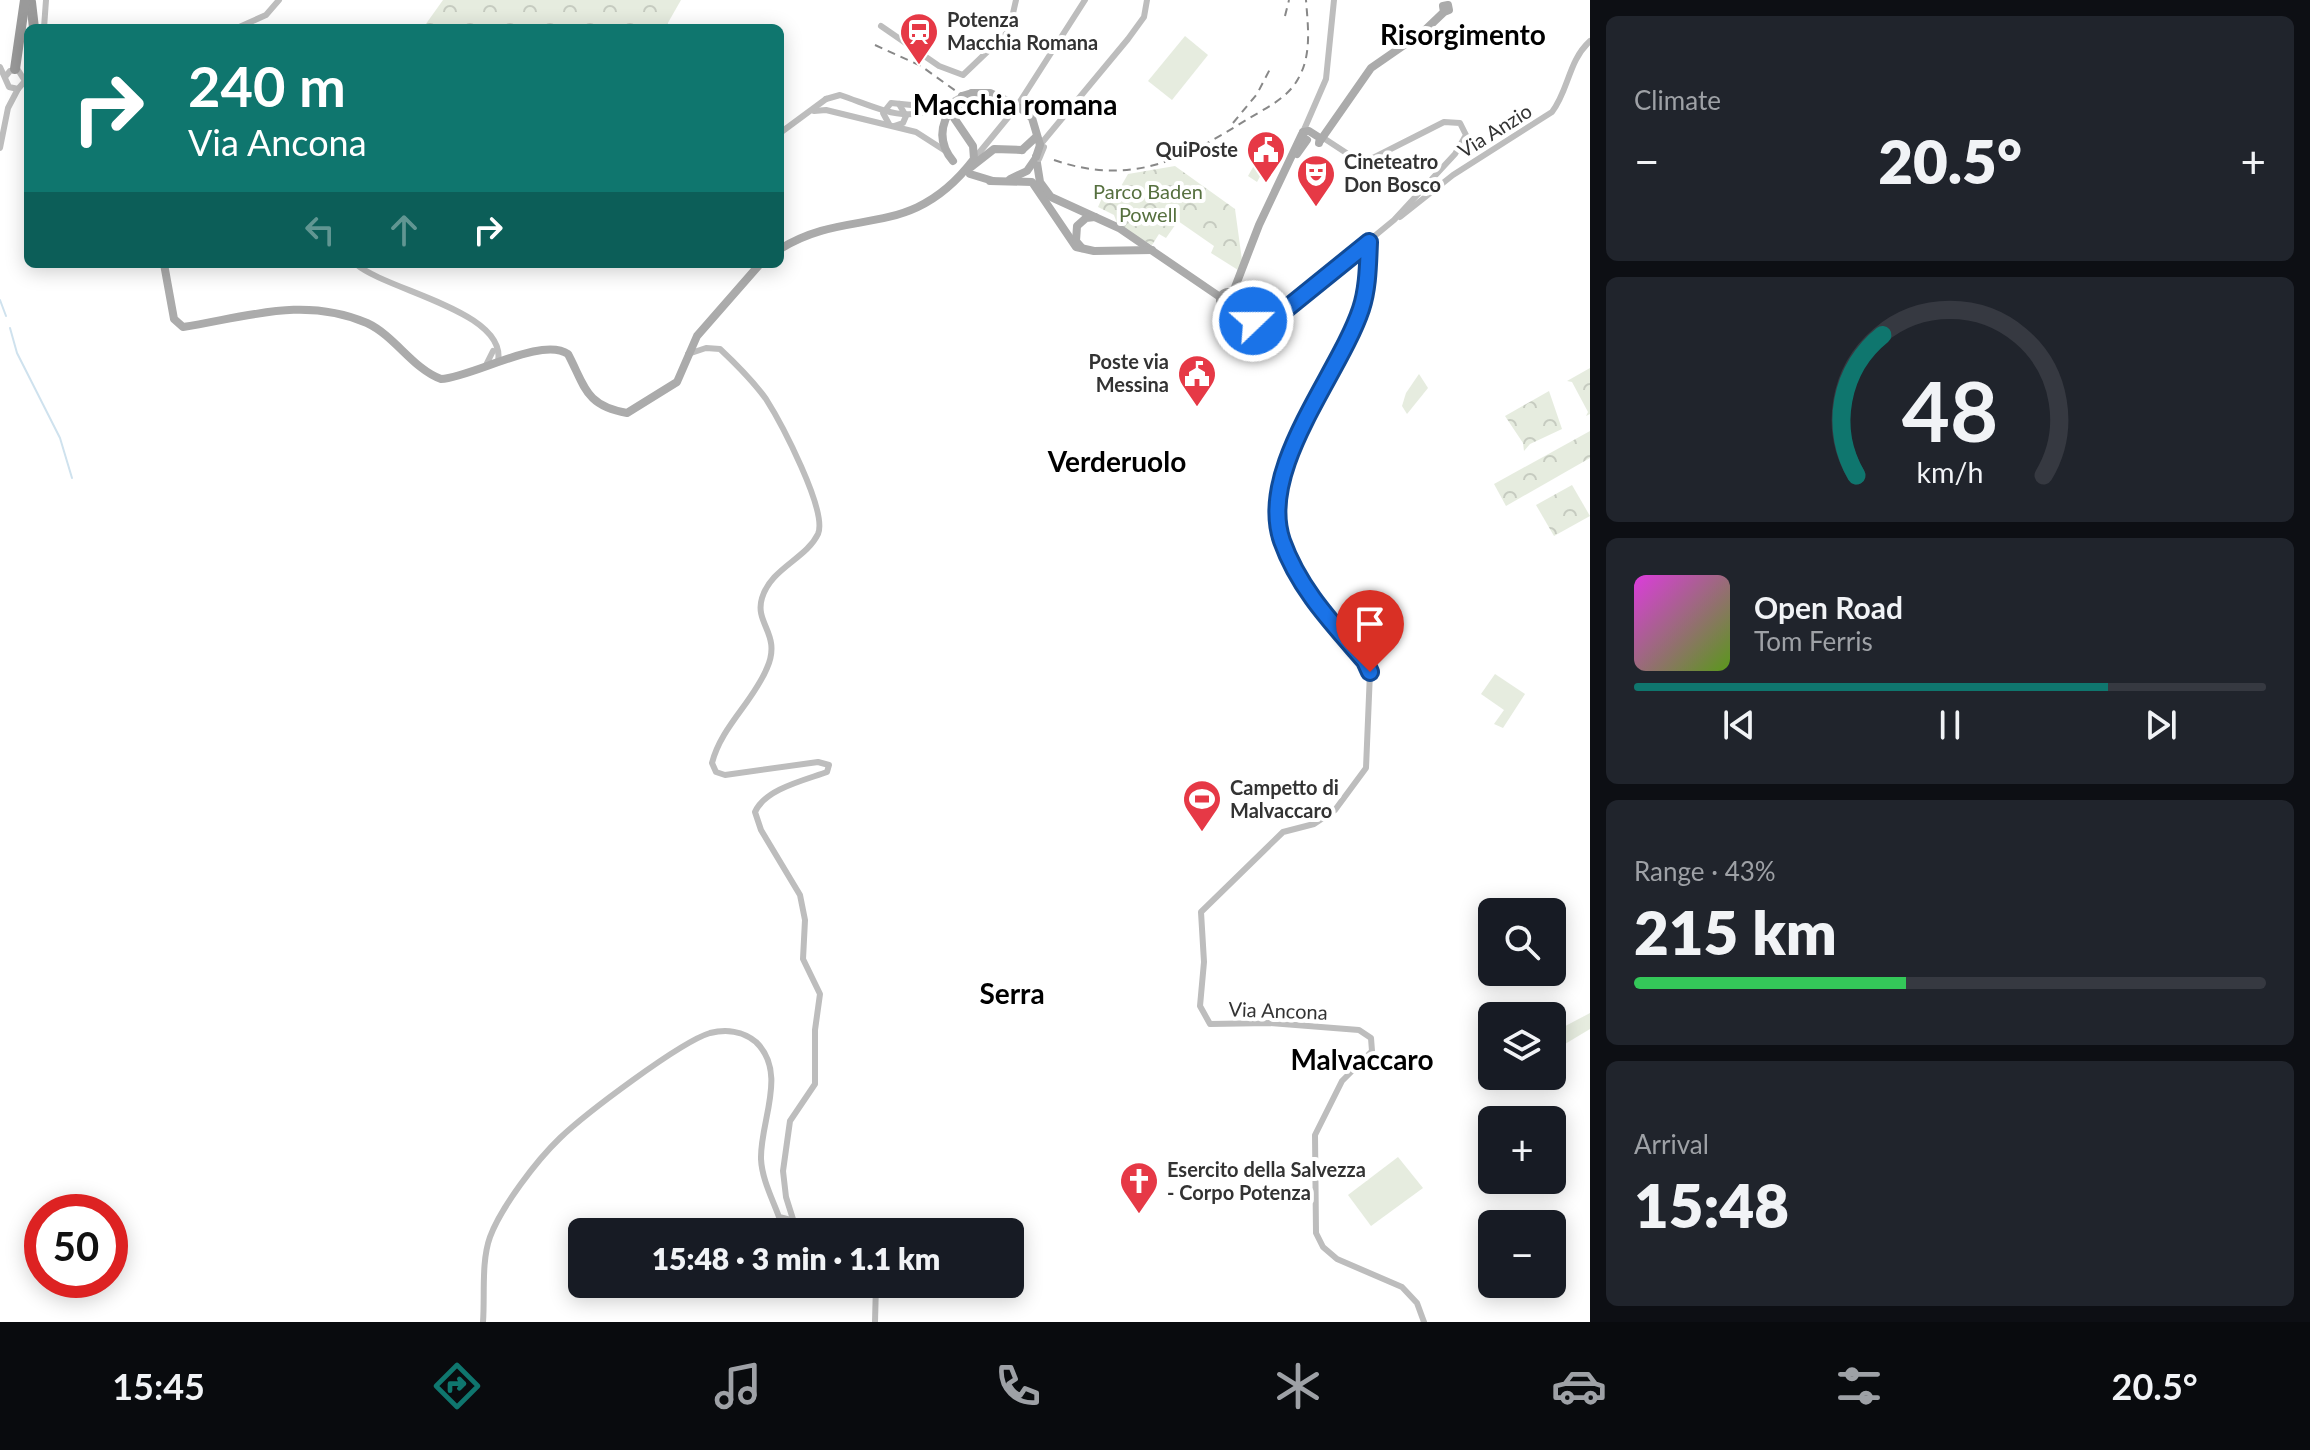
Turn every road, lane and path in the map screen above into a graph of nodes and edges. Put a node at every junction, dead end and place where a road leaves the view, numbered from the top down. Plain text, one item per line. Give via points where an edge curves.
1 (28, 0) edge
2 (46, 0) edge
3 (279, 0) edge
4 (1016, 0) edge
5 (1085, 0) edge
6 (1147, 0) edge
7 (1334, 0) edge
8 (1447, 7) edge
9 (33, 24) edge
10 (44, 24) edge
11 (246, 24) edge
12 (881, 26) dead end
13 (1590, 41) edge
14 (0, 66) edge
15 (9, 75) junction
16 (23, 86) edge
17 (1029, 89) junction
18 (996, 95) junction
19 (962, 96) junction
20 (899, 104) junction
21 (1017, 106) junction
22 (8, 108) junction
23 (814, 111) junction
24 (890, 125) junction
25 (784, 130) edge
26 (1304, 135) junction
27 (1322, 139) junction
28 (1039, 140) junction
29 (0, 148) edge
30 (951, 159) joint
31 (974, 159) junction
32 (1038, 161) junction
33 (967, 173) junction
34 (990, 181) junction
35 (1418, 191) junction
36 (1427, 197) junction
37 (1096, 217) junction
38 (1394, 220) junction
39 (1124, 232) junction
40 (1369, 242) junction
41 (784, 247) edge
42 (1083, 249) junction
43 (1118, 250) junction
44 (1152, 250) junction
45 (165, 268) edge
46 (362, 268) edge
47 (756, 268) edge
48 (1232, 295) junction
49 (1220, 297) junction
50 (1234, 306) junction
51 (495, 351) junction
52 (688, 354) junction
53 (510, 360) junction
54 (498, 362) junction
55 (478, 369) junction
56 (783, 1218) edge
57 (791, 1218) edge
58 (876, 1298) edge
59 (483, 1322) edge
60 (875, 1322) edge
61 (1424, 1322) edge

1 - 9 highway
1 - 15 highway
2 - 10 main road
3 - 11 main road via 266,15
4 - 12 main road via 1009,31 963,75 939,66
5 - 17 main road
6 - 28 main road via 1144,17 1133,32
7 - 26 main road via 1326,79
8 - 27 main road via 1371,68
13 - 36 main road, Via Anzio via 1573,61 1561,101 1552,112
14 - 15 main road
15 - 16 main road
15 - 16 main road via 24,74
15 - 22 main road
16 - 22 main road
17 - 18 main road via 1017,98
17 - 21 main road
18 - 19 main road, bridge
18 - 21 main road
19 - 20 main road, bridge via 928,108
19 - 23 main road, bridge via 917,116 872,108 844,95 826,99
19 - 30 main road via 943,124 943,143
19 - 31 main road via 954,118 973,146
20 - 24 main road via 886,107 884,117
20 - 24 main road via 906,118 900,125
21 - 28 main road via 1032,118
21 - 31 main road
22 - 29 main road
23 - 24 main road
23 - 25 main road
24 - 30 main road via 926,136
26 - 27 main road
26 - 48 main road
27 - 35 main road via 1367,161 1444,122 1460,123 1466,135 1461,144
28 - 32 main road, bridge
28 - 33 main road, bridge via 1022,150 994,149
31 - 33 main road
32 - 34 main road via 1017,177
32 - 37 main road via 1040,182 1051,197
33 - 34 main road
33 - 41 main road via 916,209
34 - 42 main road via 1032,182 1073,245
35 - 36 main road via 1417,199
35 - 38 main road
36 - 38 main road, Via Anzio
37 - 39 main road
37 - 42 main road via 1077,226 1076,241
38 - 40 main road
39 - 43 main road via 1125,243
39 - 44 main road
40 - 50 main road via 1269,321 1253,321
40 - 61 main road, Via Ancona via 1362,308 1313,402 1276,503 1281,539 1301,583 1370,672 1366,768 1328,816 1288,830 1201,912 1201,1012 1214,1025 1270,1023 1368,1034 1373,1046 1342,1081 1313,1140 1316,1233 1332,1256 1396,1282 1420,1308
42 - 43 main road
43 - 44 main road
44 - 49 main road
45 - 55 main road via 174,319 183,327 287,308 310,309 368,324 438,378
46 - 51 main road via 471,319 491,336
47 - 52 main road via 697,336
48 - 49 main road
48 - 50 main road
49 - 50 main road via 1225,307
51 - 53 main road
51 - 54 main road
51 - 55 main road
52 - 53 main road via 677,382 627,413 590,396 563,350
52 - 57 main road via 720,349 766,400 811,488 820,527 816,538 780,570 762,596 761,615 773,644 770,659 757,688 718,744 712,763 725,775 818,762 829,765 827,772 769,798 755,812 800,895 803,959 820,994 815,1084 789,1126 783,1181
53 - 54 main road
54 - 55 main road
56 - 59 main road via 761,1160 772,1083 769,1060 743,1034 708,1034 571,1128 536,1166 489,1239
58 - 60 main road

